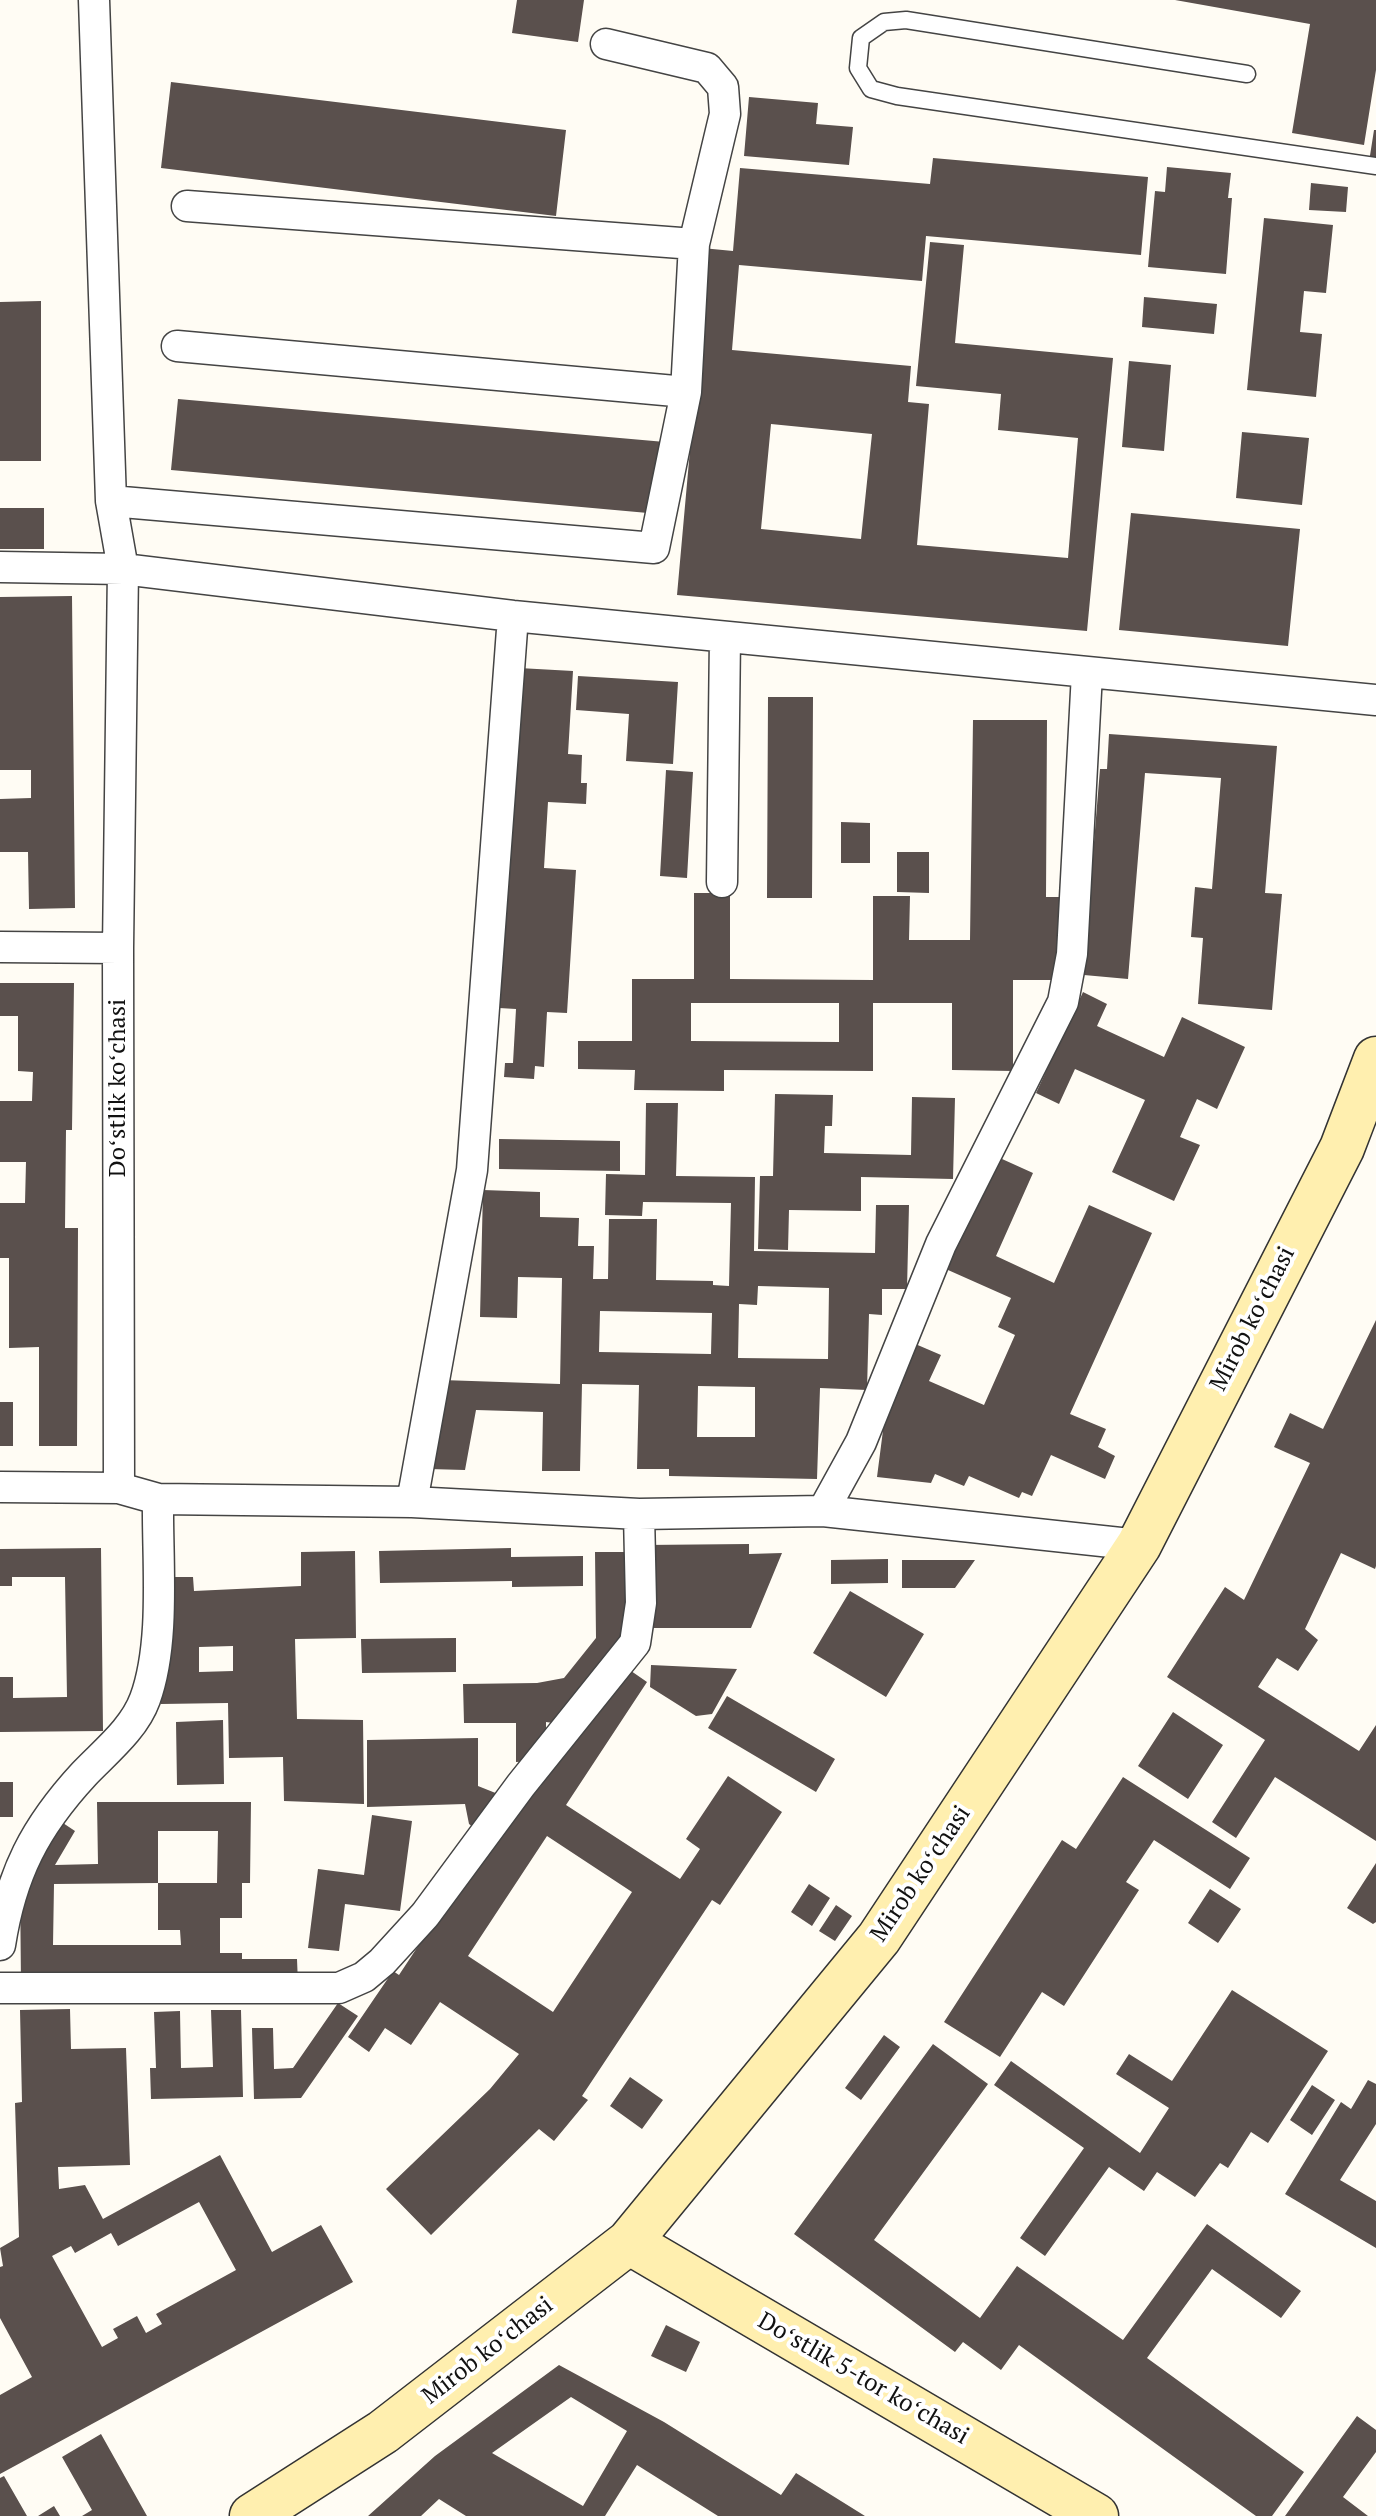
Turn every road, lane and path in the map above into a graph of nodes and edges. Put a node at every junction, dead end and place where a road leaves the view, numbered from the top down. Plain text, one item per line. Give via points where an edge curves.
1 (94, 0) edge
2 (606, 44) dead end
3 (1247, 74) dead end
4 (1376, 166) edge
5 (187, 206) dead end
6 (694, 244) junction
7 (177, 346) dead end
8 (686, 392) junction
9 (111, 501) junction
10 (0, 567) edge
11 (123, 569) junction
12 (513, 616) junction
13 (725, 637) junction
14 (1087, 673) junction
15 (1376, 700) edge
16 (722, 882) dead end
17 (0, 947) edge
18 (118, 948) junction
19 (1376, 1059) edge
20 (0, 1487) edge
21 (119, 1488) junction
22 (158, 1499) junction
23 (412, 1502) junction
24 (823, 1511) junction
25 (639, 1514) junction
26 (1139, 1545) junction
27 (0, 1945) edge
28 (0, 1988) edge
29 (629, 2242) junction
30 (252, 2516) edge
31 (1096, 2516) edge

1 - 9 street, Doʻstlik koʻchasi
2 - 6 street via 707,68 723,87 725,114
3 - 4 lane via 906,20 884,22 861,38 858,68 871,89 897,96
5 - 6 street
6 - 8 street
7 - 8 street
8 - 9 street via 659,535 654,548 646,550
9 - 11 street, Doʻstlik koʻchasi
10 - 11 street
11 - 12 street
11 - 18 street, Doʻstlik koʻchasi
12 - 13 street
12 - 23 street via 472,1170
13 - 14 street
13 - 16 street
14 - 15 street
14 - 24 street via 1072,954 1063,1002 947,1231 861,1442
17 - 18 street
18 - 21 street, Doʻstlik koʻchasi
19 - 26 street, Mirob koʻchasi via 1342,1148
20 - 21 street
21 - 22 street
22 - 23 street
22 - 27 street via 156,1632 145,1700 131,1724 62,1799 25,1854 13,1882
23 - 25 street
24 - 25 street
24 - 26 street
25 - 28 street via 641,1603 635,1643 425,1915 364,1977 339,1988
26 - 29 street, Mirob koʻchasi via 879,1938
29 - 30 street, Mirob koʻchasi via 383,2432
29 - 31 street, Doʻstlik 5-tor koʻchasi

